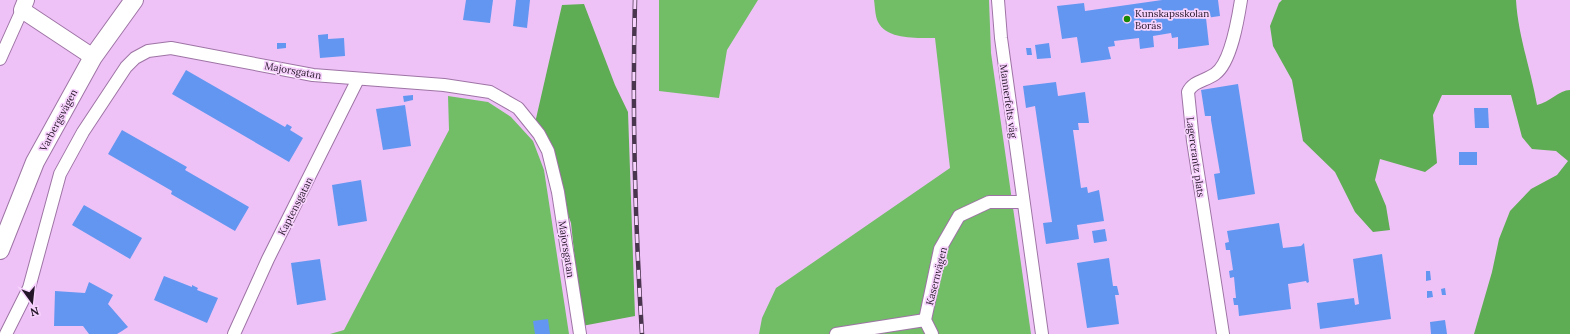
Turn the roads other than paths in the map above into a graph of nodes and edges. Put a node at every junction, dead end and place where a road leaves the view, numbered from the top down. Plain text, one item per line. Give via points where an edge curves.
1 (134, 0) edge
2 (998, 0) edge
3 (1241, 0) edge
4 (24, 5) edge
5 (93, 57) junction
6 (0, 59) edge
7 (358, 79) junction
8 (1024, 202) junction
9 (0, 250) edge
10 (925, 320) junction
11 (6, 334) edge
12 (234, 334) edge
13 (580, 334) edge
14 (836, 334) edge
15 (932, 334) edge
16 (1042, 334) edge
17 (1223, 334) edge

1 - 5 main road, Varbergsvägen
2 - 8 street, Mannerfelts väg
3 - 17 street, Lagercrantz plats via 1236,32 1221,70 1195,84 1188,92 1193,141
4 - 5 street
4 - 6 street
5 - 9 main road, Varbergsvägen via 36,162
7 - 11 street, Majorsgatan via 313,75 171,48 148,52 135,58 92,116 60,174 29,288
7 - 12 street, Kaptensgatan via 268,259
7 - 13 street, Majorsgatan via 490,92 518,108 529,120 548,151 558,192
8 - 10 street, Kasernvägen via 989,202 959,216 940,249
8 - 16 street, Mannerfelts väg
10 - 14 street
10 - 15 street

